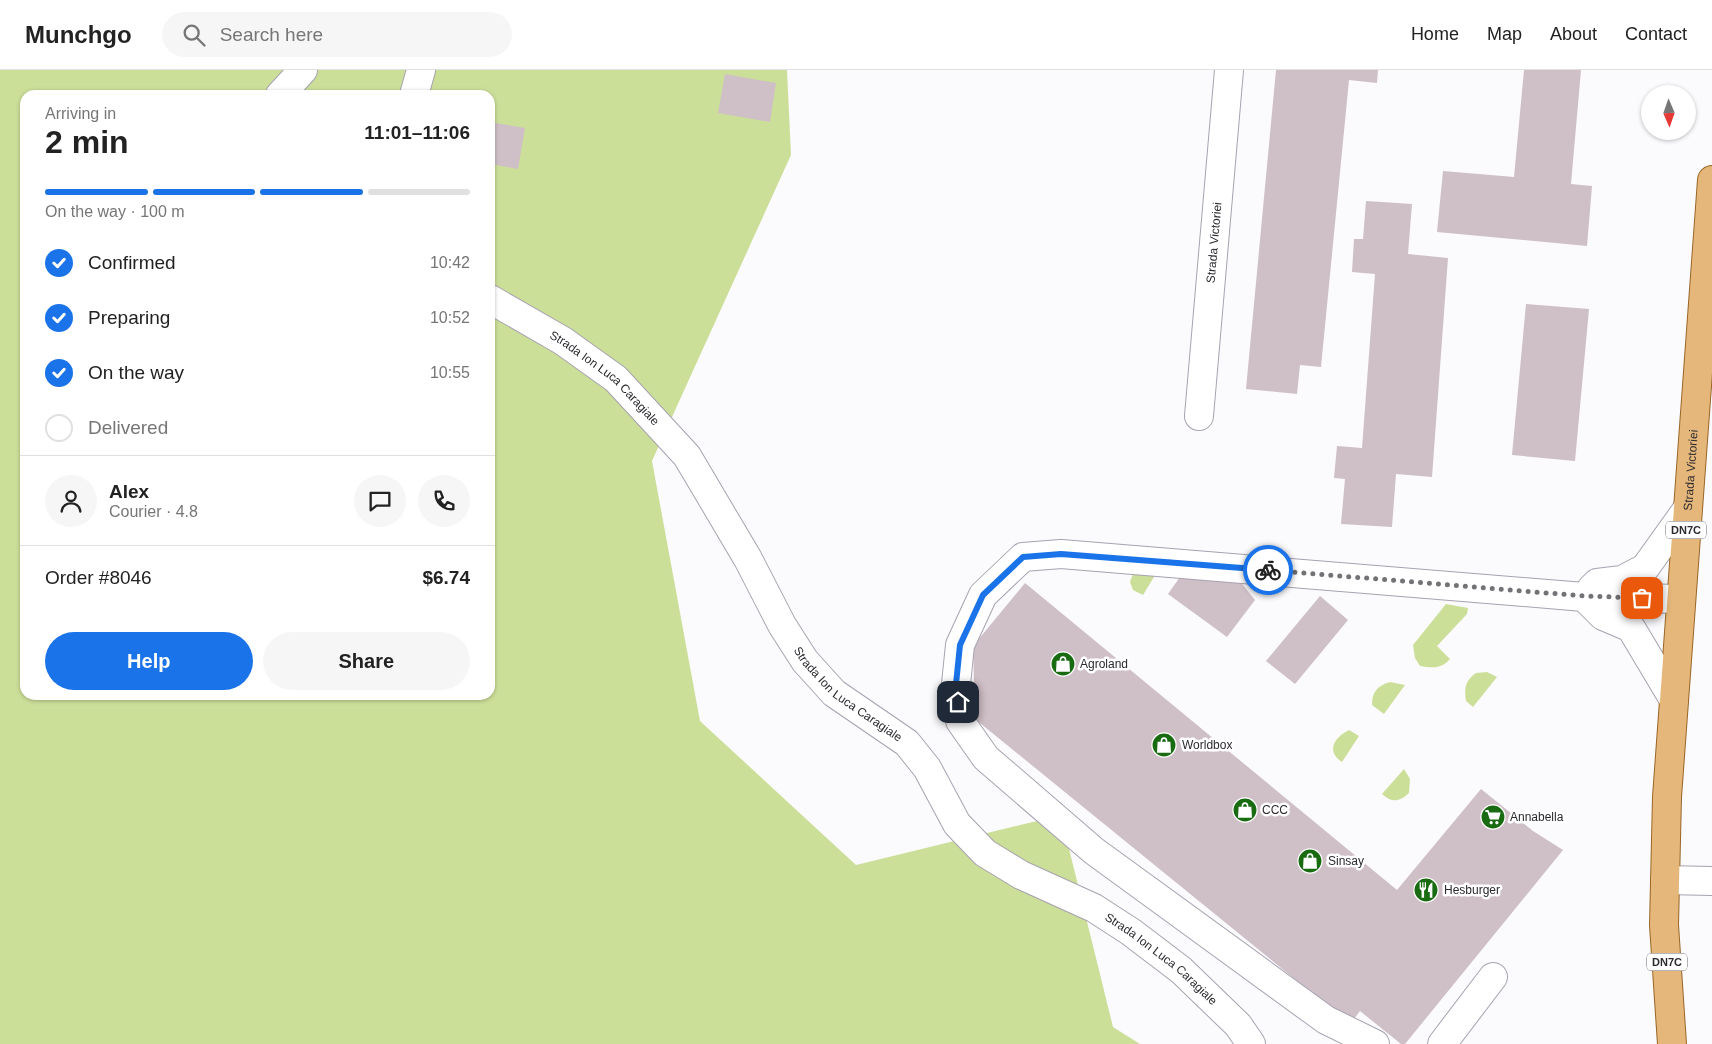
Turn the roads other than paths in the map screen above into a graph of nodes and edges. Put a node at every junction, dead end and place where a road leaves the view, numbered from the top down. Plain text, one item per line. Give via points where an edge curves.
1 (303, 70) edge
2 (421, 70) edge
3 (1229, 70) edge
4 (285, 90) edge
5 (415, 90) edge
6 (1712, 180) edge
7 (495, 301) edge
8 (1199, 416) dead end
9 (1688, 508) junction
10 (1584, 596) junction
11 (1681, 599) junction
12 (1674, 700) junction
13 (1664, 880) junction
14 (1712, 882) edge
15 (1493, 976) dead end
16 (1251, 1044) edge
17 (1376, 1044) edge
18 (1442, 1044) edge
19 (1672, 1044) edge

1 - 4 street
2 - 5 street
3 - 8 street, Strada Victoriei
6 - 9 main road, Strada Victoriei / DN7C
7 - 16 street, Strada Ion Luca Caragiale via 562,341 616,379 687,456 805,661 834,693 907,743 927,768 957,824 986,853 1021,875 1094,908 1131,932 1181,970 1238,1025
9 - 10 street via 1645,568 1622,580 1597,583
9 - 11 main road, Strada Victoriei / DN7C
10 - 11 street
10 - 12 street via 1603,616 1631,628
10 - 17 street via 1061,554 1023,557 983,595 960,645 956,684 960,721 986,758 1102,857 1326,1020
11 - 12 main road, Strada Victoriei / DN7C
12 - 13 main road, Strada Victoriei / DN7C
13 - 14 street
13 - 19 main road, Strada Victoriei / DN7C
15 - 18 street

